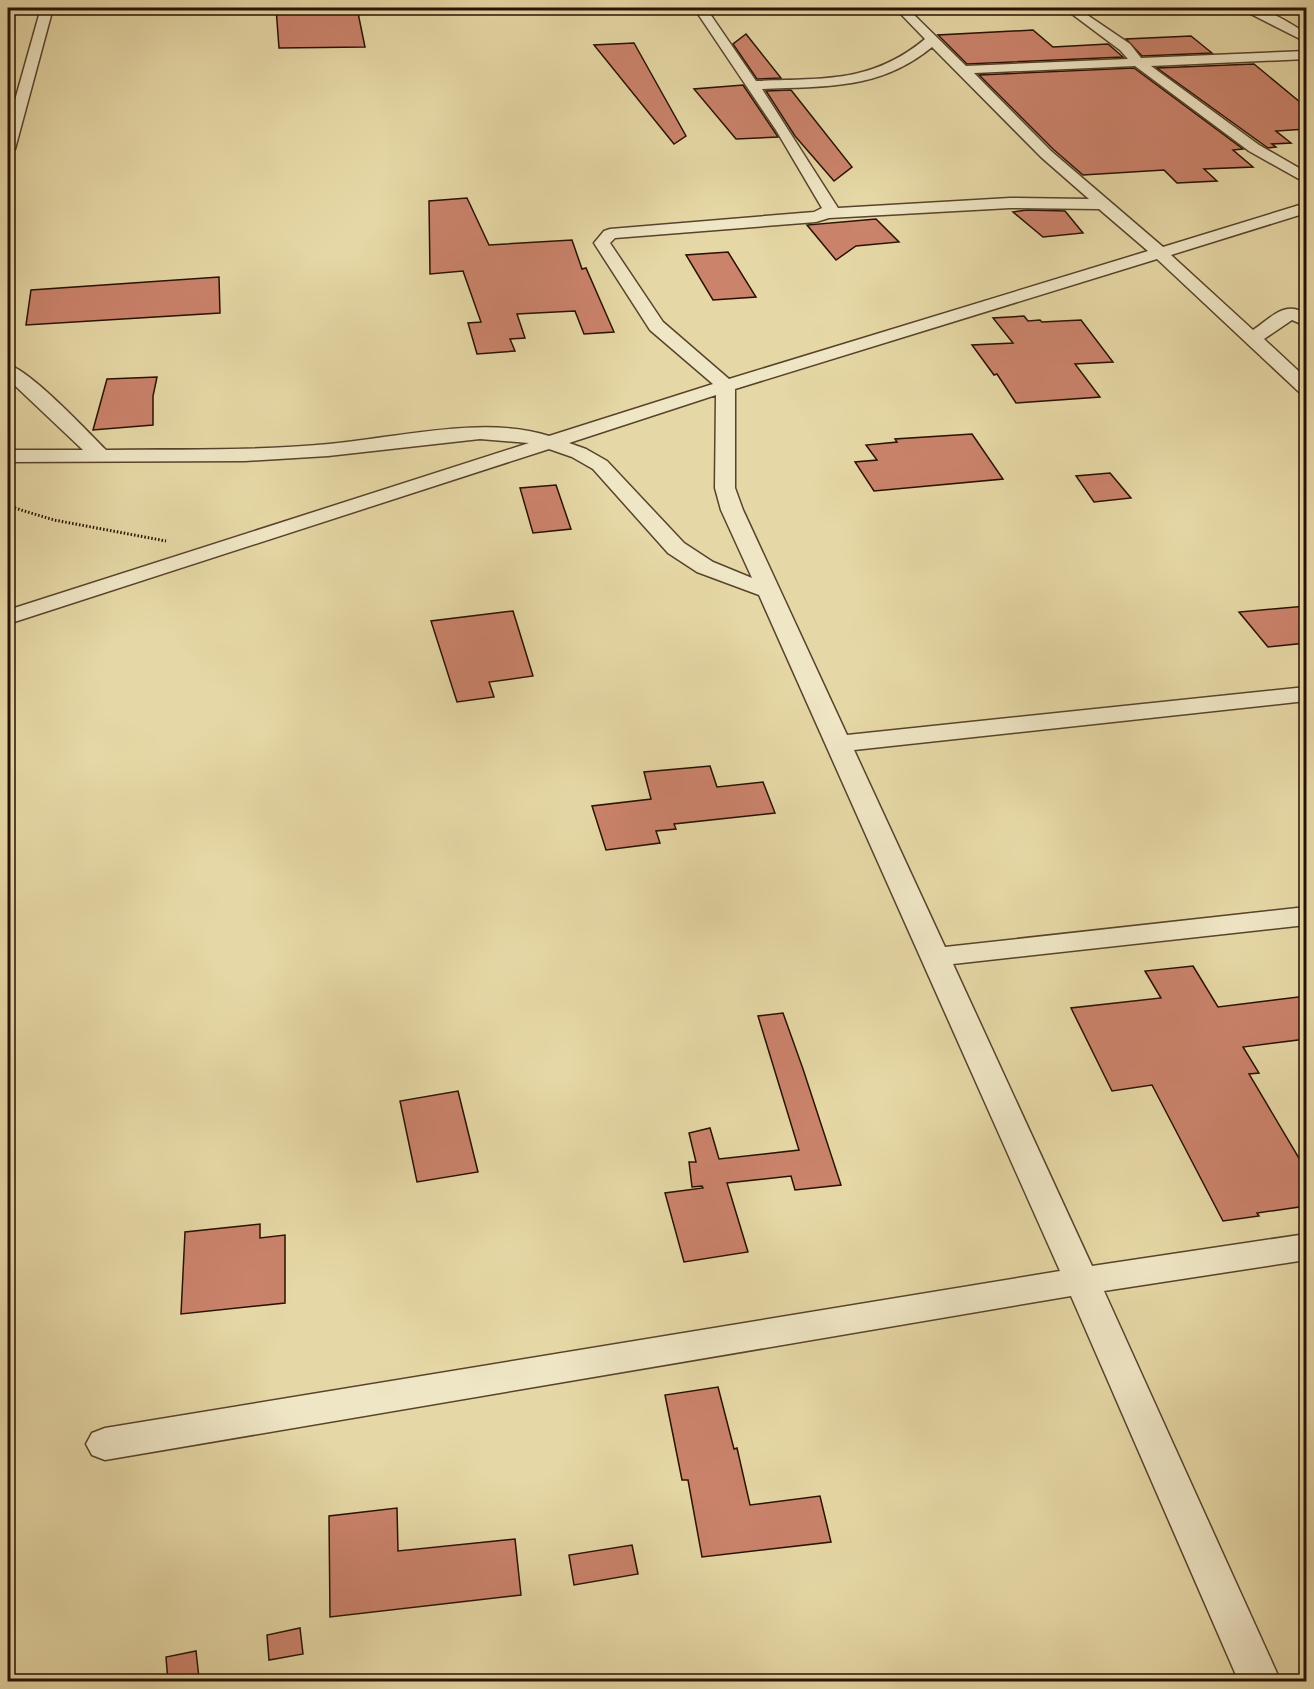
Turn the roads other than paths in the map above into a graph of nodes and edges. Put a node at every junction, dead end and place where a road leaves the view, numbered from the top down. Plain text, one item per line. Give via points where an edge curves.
1 (47, 8) edge
2 (700, 8) edge
3 (900, 8) edge
4 (1070, 8) edge
5 (1245, 8) edge
6 (1306, 38) edge
7 (932, 40) junction
8 (1306, 55) edge
9 (1137, 62) junction
10 (961, 70) junction
11 (751, 85) junction
12 (8, 148) edge
13 (1306, 178) edge
14 (1104, 204) junction
15 (1306, 208) edge
16 (827, 213) junction
17 (1161, 254) junction
18 (1306, 321) edge
19 (1253, 338) junction
20 (8, 370) edge
21 (726, 386) junction
22 (1306, 388) edge
23 (551, 442) junction
24 (100, 455) junction
25 (8, 456) edge
26 (769, 591) junction
27 (8, 617) edge
28 (1306, 694) edge
29 (838, 744) junction
30 (1306, 916) edge
31 (935, 957) junction
32 (1306, 1247) edge
33 (1082, 1281) junction
34 (105, 1444) dead end
35 (1260, 1682) edge

1 - 12 street
2 - 11 street
3 - 7 street
4 - 9 street via 1125,47
5 - 6 street
7 - 10 street
7 - 11 street via 885,71 834,81
8 - 9 street
9 - 10 street
9 - 13 street via 1254,148
10 - 14 street via 1046,154
11 - 16 street via 830,208
14 - 16 street via 1010,203
14 - 17 street
15 - 17 street
16 - 21 street via 638,230 610,234 602,243 656,326
17 - 19 street
17 - 21 street
18 - 19 street via 1292,312
19 - 22 street
20 - 24 street
21 - 23 street
21 - 26 street via 725,488
23 - 24 street via 526,435 480,433 289,454
23 - 26 street via 600,465 676,548 705,567
23 - 27 street
24 - 25 street
26 - 29 street
28 - 29 street
29 - 31 street
30 - 31 street
31 - 33 street
32 - 33 street
33 - 34 street
33 - 35 street

